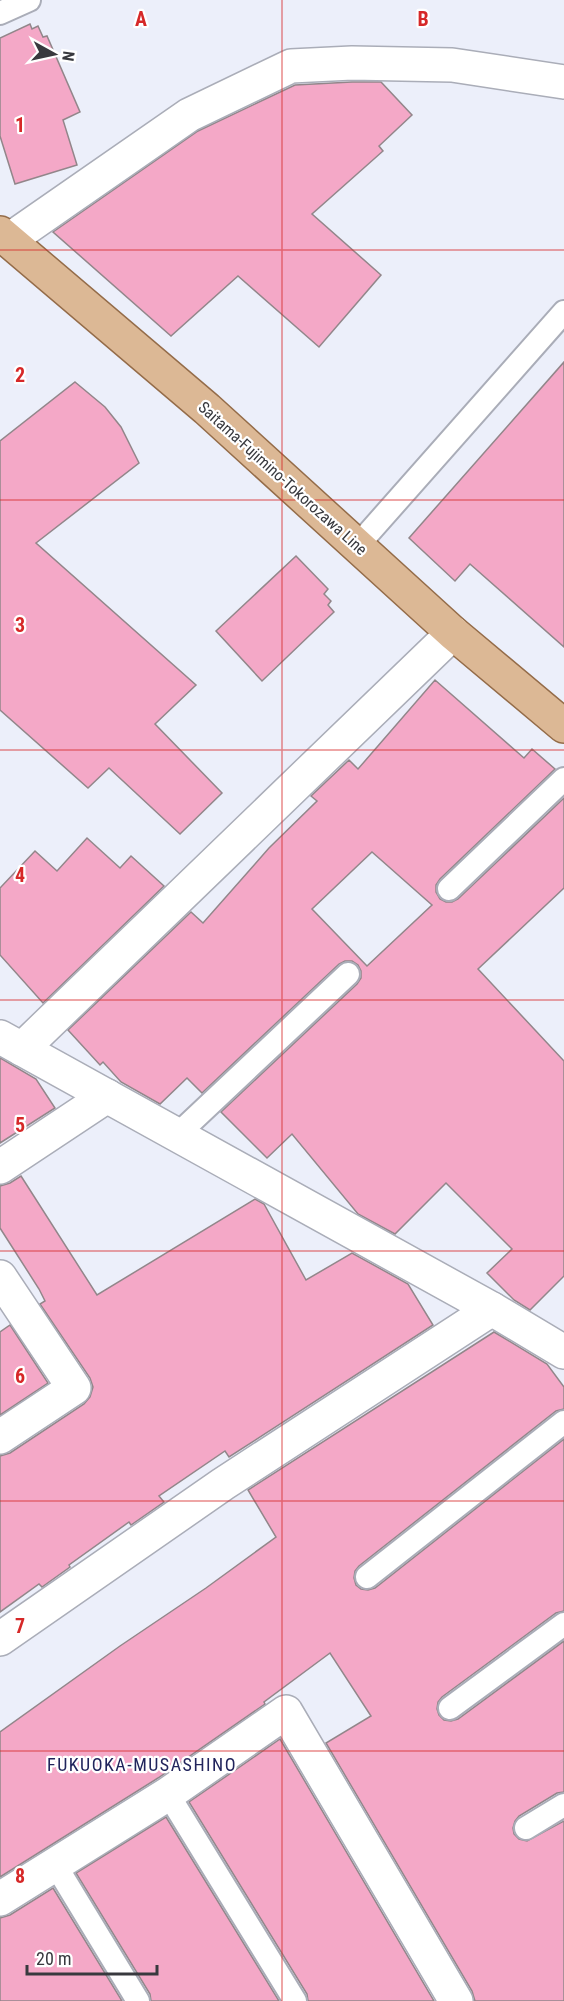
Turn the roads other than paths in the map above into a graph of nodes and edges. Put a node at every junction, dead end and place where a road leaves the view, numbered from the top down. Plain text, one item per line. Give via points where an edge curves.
1 (29, 0) edge
2 (0, 13) edge
3 (564, 82) edge
4 (4, 237) edge
5 (564, 312) edge
6 (358, 545) junction
7 (453, 633) junction
8 (564, 726) edge
9 (564, 779) edge
10 (449, 889) dead end
11 (348, 974) dead end
12 (11, 1043) edge
13 (106, 1096) junction
14 (177, 1135) junction
15 (0, 1167) edge
16 (3, 1288) edge
17 (492, 1309) junction
18 (564, 1352) edge
19 (564, 1422) edge
20 (0, 1437) edge
21 (367, 1577) dead end
22 (564, 1624) edge
23 (0, 1639) edge
24 (450, 1708) dead end
25 (168, 1794) junction
26 (564, 1805) edge
27 (526, 1828) dead end
28 (56, 1866) junction
29 (0, 1899) edge
30 (138, 2001) edge
31 (295, 2001) edge
32 (456, 2001) edge

1 - 2 lane
3 - 4 street via 452,65 291,66 189,115
4 - 6 main road, Saitama-Fujimino-Tokorozawa Line via 207,409
5 - 6 lane
6 - 7 main road, Saitama-Fujimino-Tokorozawa Line
7 - 8 main road, Saitama-Fujimino-Tokorozawa Line
7 - 12 street
9 - 10 lane
11 - 14 lane
12 - 13 street
13 - 14 street
13 - 15 street
14 - 17 street
16 - 20 street via 74,1388
17 - 18 street
17 - 23 street via 223,1484
19 - 21 lane
22 - 24 lane
25 - 28 street
25 - 31 lane
25 - 32 street via 285,1712
26 - 27 lane
28 - 29 street
28 - 30 lane

